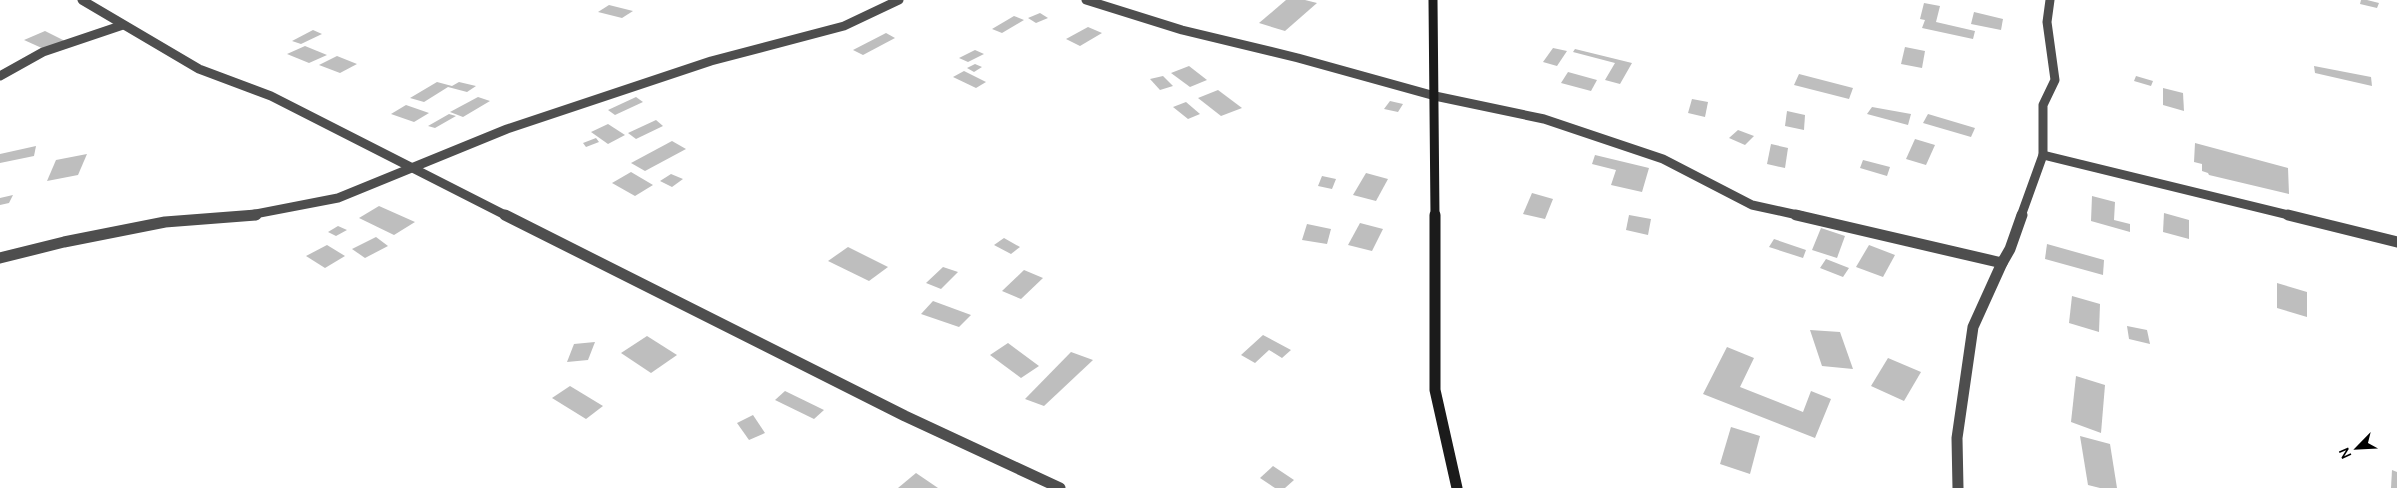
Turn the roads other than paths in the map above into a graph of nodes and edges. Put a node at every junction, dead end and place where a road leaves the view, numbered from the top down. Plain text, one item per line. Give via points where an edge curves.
1 (82, 0) edge
2 (899, 0) edge
3 (1086, 0) edge
4 (1433, 0) edge
5 (2050, 0) edge
6 (123, 25) junction
7 (0, 76) edge
8 (1436, 96) junction
9 (2043, 155) junction
10 (412, 167) junction
11 (2397, 242) edge
12 (0, 258) edge
13 (2002, 263) junction
14 (1060, 488) edge
15 (1457, 488) edge
16 (1958, 488) edge

1 - 6 street
2 - 10 street via 844,26 711,61 598,97
3 - 8 street via 1182,30
4 - 8 street
5 - 9 street via 2047,22 2055,80 2043,105
6 - 7 street via 71,42
6 - 10 street via 199,69 271,96
8 - 13 street via 1544,118 1663,159 1752,205
8 - 15 street via 1435,390
9 - 11 street
9 - 13 street
10 - 12 street via 338,198 252,216 165,222
10 - 14 street via 905,416
13 - 16 street via 1973,327 1957,438

